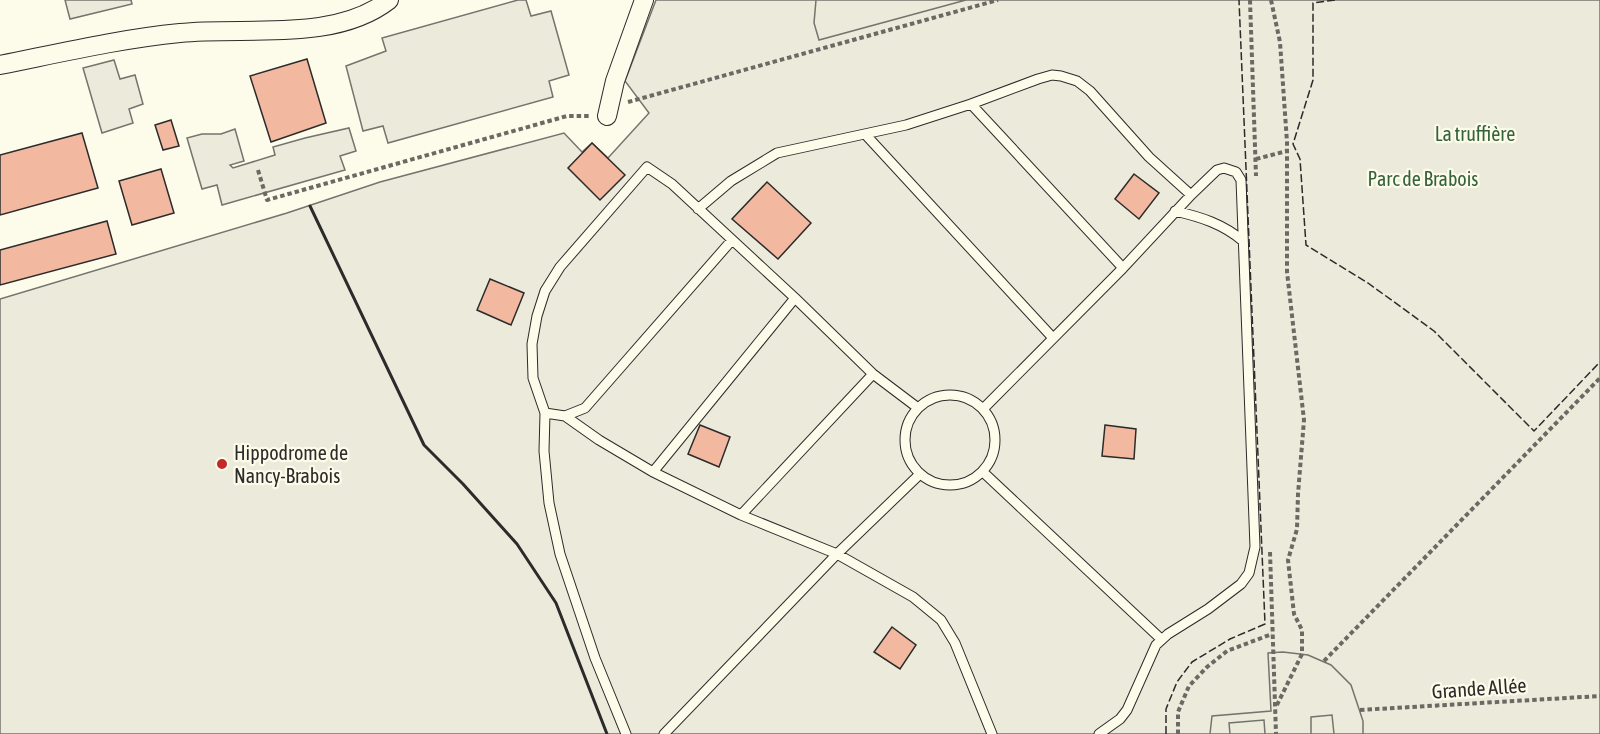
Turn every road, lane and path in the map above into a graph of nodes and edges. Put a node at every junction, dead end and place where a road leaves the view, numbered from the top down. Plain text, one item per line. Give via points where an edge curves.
1 (389, 0) edge
2 (644, 0) edge
3 (998, 0) edge
4 (1271, 0) edge
5 (0, 65) edge
6 (971, 105) junction
7 (567, 116) dead end
8 (607, 116) joint
9 (865, 134) junction
10 (1287, 151) junction
11 (1256, 159) dead end
12 (258, 170) dead end
13 (1191, 195) junction
14 (698, 209) junction
15 (1175, 212) junction
16 (732, 240) junction
17 (1244, 241) junction
18 (1123, 268) junction
19 (795, 298) junction
20 (1053, 338) junction
21 (873, 374) junction
22 (1600, 378) edge
23 (918, 408) junction
24 (983, 409) junction
25 (545, 413) junction
26 (565, 417) junction
27 (653, 472) junction
28 (982, 472) junction
29 (920, 474) junction
30 (741, 515) junction
31 (837, 554) junction
32 (1272, 634) dead end
33 (1161, 639) junction
34 (1324, 661) dead end
35 (1600, 696) edge
36 (1275, 708) dead end
37 (1360, 710) dead end
38 (626, 734) edge
39 (664, 734) edge
40 (992, 734) edge
41 (1099, 734) edge
42 (1178, 734) edge

1 - 5 street via 364,14 332,24 288,30 182,33
2 - 8 street via 615,81
3 - 8 path via 631,100
4 - 10 path via 1280,42
6 - 9 lane
6 - 13 lane via 1052,75 1077,81
6 - 18 lane
7 - 12 path via 267,200
9 - 14 lane via 777,153 731,181
9 - 20 lane
10 - 11 path
10 - 36 path via 1287,272 1304,420 1297,528 1288,560 1294,614 1302,630 1302,654
13 - 15 lane
13 - 17 lane via 1217,170 1236,172 1241,180
14 - 16 lane
14 - 25 lane via 647,167 561,267 545,291 532,344 533,378
15 - 17 lane via 1228,229
15 - 18 lane
16 - 19 lane
16 - 26 lane via 585,408
17 - 33 lane via 1255,546 1252,564 1241,584 1228,596
18 - 20 lane
19 - 21 lane
19 - 27 lane
20 - 24 lane
21 - 23 lane
21 - 30 lane
22 - 34 path
23 - 24 lane via 927,400 950,394 973,401
23 - 29 lane via 907,423 904,442 908,460
24 - 28 lane via 991,420 995,447
25 - 26 lane
25 - 38 lane via 549,503 560,554
26 - 27 lane
27 - 30 lane
28 - 29 lane via 972,480 945,486
28 - 33 lane
29 - 31 lane
30 - 31 lane
31 - 39 lane
31 - 40 lane via 913,597 941,620 955,643
32 - 42 path via 1227,651 1189,686 1178,712
33 - 41 lane via 1127,710
35 - 37 path, Grande Allée

